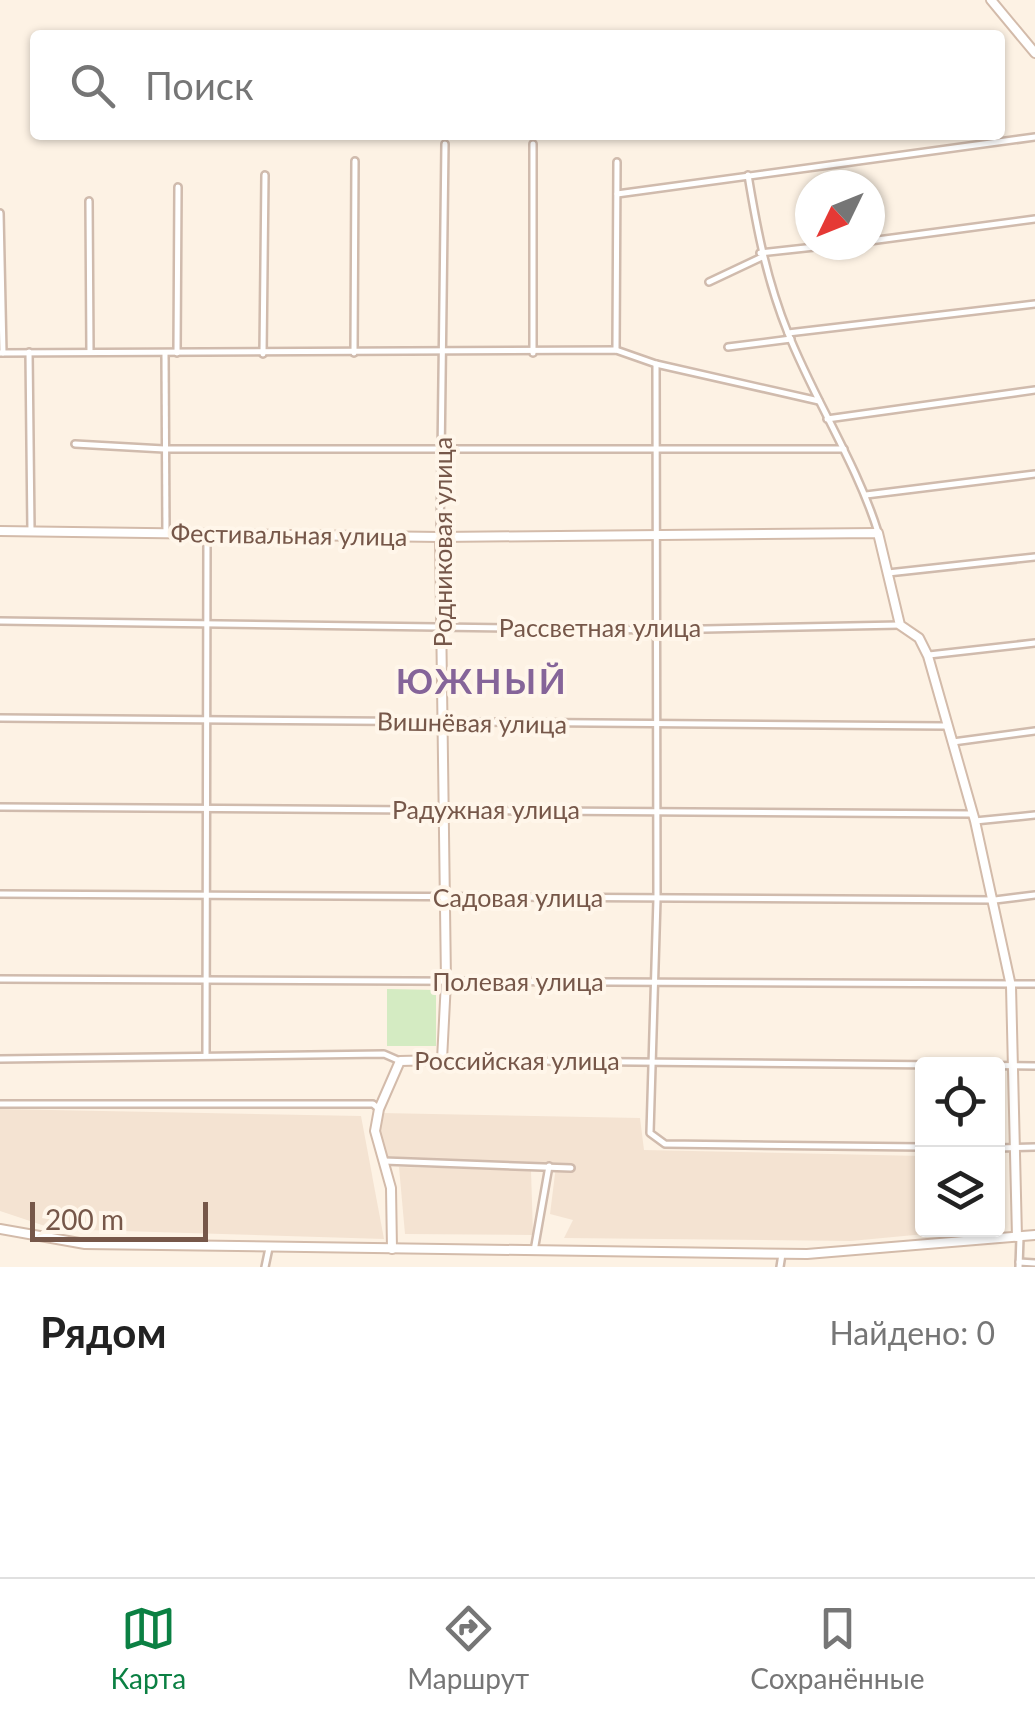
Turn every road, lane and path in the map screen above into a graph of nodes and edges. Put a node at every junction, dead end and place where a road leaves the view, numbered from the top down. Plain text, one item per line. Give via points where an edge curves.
1 (991, 0) edge
2 (1035, 53) edge
3 (1035, 137) edge
4 (445, 144) dead end
5 (534, 144) dead end
6 (355, 161) dead end
7 (617, 162) dead end
8 (265, 175) dead end
9 (748, 175) junction
10 (178, 187) dead end
11 (616, 194) junction
12 (89, 201) dead end
13 (0, 214) edge
14 (1035, 219) edge
15 (885, 239) edge
16 (795, 251) edge
17 (761, 256) junction
18 (709, 282) dead end
19 (1035, 304) edge
20 (789, 336) junction
21 (728, 347) dead end
22 (616, 350) junction
23 (28, 352) junction
24 (90, 352) junction
25 (2, 353) edge
26 (165, 353) junction
27 (177, 353) junction
28 (354, 353) junction
29 (446, 353) junction
30 (534, 353) junction
31 (263, 354) junction
32 (656, 364) junction
33 (1035, 390) edge
34 (819, 401) junction
35 (827, 419) junction
36 (75, 444) dead end
37 (164, 449) junction
38 (844, 449) junction
39 (441, 450) junction
40 (658, 451) junction
41 (1035, 474) edge
42 (866, 495) junction
43 (30, 531) junction
44 (0, 532) edge
45 (878, 532) junction
46 (166, 534) junction
47 (659, 534) junction
48 (207, 536) junction
49 (440, 537) junction
50 (1035, 557) edge
51 (888, 573) junction
52 (0, 621) edge
53 (207, 624) junction
54 (900, 625) junction
55 (444, 627) junction
56 (658, 630) junction
57 (1035, 643) edge
58 (928, 656) junction
59 (0, 718) edge
60 (207, 719) junction
61 (442, 723) junction
62 (658, 726) junction
63 (945, 726) junction
64 (1035, 731) edge
65 (950, 742) junction
66 (0, 807) edge
67 (205, 809) junction
68 (444, 810) junction
69 (657, 812) junction
70 (1035, 814) edge
71 (974, 818) junction
72 (0, 894) edge
73 (204, 894) junction
74 (1035, 896) edge
75 (442, 897) junction
76 (657, 899) junction
77 (995, 900) junction
78 (0, 980) edge
79 (203, 980) junction
80 (446, 981) junction
81 (655, 982) junction
82 (1035, 984) edge
83 (1011, 986) junction
84 (206, 1055) junction
85 (0, 1059) edge
86 (442, 1060) junction
87 (653, 1061) junction
88 (400, 1062) junction
89 (1035, 1066) edge
90 (1013, 1067) junction
91 (0, 1104) edge
92 (379, 1108) junction
93 (1035, 1146) edge
94 (915, 1147) edge
95 (1005, 1148) edge
96 (1012, 1148) junction
97 (380, 1160) junction
98 (548, 1166) junction
99 (571, 1168) dead end
100 (0, 1229) edge
101 (1035, 1236) edge
102 (1018, 1237) junction
103 (268, 1248) junction
104 (392, 1249) junction
105 (534, 1251) junction
106 (782, 1254) junction
107 (1035, 1263) edge
108 (1019, 1264) edge
109 (265, 1267) edge
110 (780, 1267) edge

1 - 2 street
3 - 9 street
4 - 29 street, Родниковая улица
5 - 30 street
6 - 28 street
7 - 11 street
8 - 31 street
9 - 11 street
9 - 17 street
10 - 27 street
11 - 22 street
12 - 24 street
13 - 25 street
14 - 15 street
16 - 17 street
17 - 18 street
17 - 20 street
19 - 20 street
20 - 21 street
20 - 34 street
22 - 30 street
22 - 32 street
23 - 24 street
23 - 25 street
23 - 43 street
24 - 26 street
26 - 27 street
26 - 37 street
27 - 31 street
28 - 29 street
28 - 31 street
29 - 30 street
29 - 39 street, Родниковая улица
32 - 34 street
32 - 40 street
33 - 35 street
34 - 35 street
35 - 38 street
36 - 37 street
37 - 39 street
37 - 46 street
38 - 40 street
38 - 42 street
39 - 40 street
39 - 49 street, Родниковая улица
40 - 47 street
41 - 42 street
42 - 45 street
43 - 44 street, Фестивальная улица
43 - 46 street, Фестивальная улица
45 - 47 street, Фестивальная улица
45 - 51 street
46 - 48 street, Фестивальная улица
47 - 49 street, Фестивальная улица
47 - 56 street
48 - 49 street, Фестивальная улица
48 - 53 street
49 - 55 street, Родниковая улица
50 - 51 street
51 - 54 street
52 - 53 street, Рассветная улица
53 - 55 street, Рассветная улица
53 - 60 street
54 - 56 street, Рассветная улица
54 - 58 street via 919,638
55 - 56 street, Рассветная улица
55 - 61 street, Родниковая улица
56 - 62 street
57 - 58 street
58 - 63 street
59 - 60 street, Вишнёвая улица
60 - 61 street, Вишнёвая улица
60 - 67 street
61 - 62 street, Вишнёвая улица
61 - 68 street, Родниковая улица
62 - 63 street, Вишнёвая улица
62 - 69 street
63 - 65 street
64 - 65 street
65 - 71 street
66 - 67 street, Радужная улица
67 - 68 street, Радужная улица
67 - 73 street
68 - 69 street, Радужная улица
68 - 75 street, Родниковая улица
69 - 71 street, Радужная улица
69 - 76 street
70 - 71 street, Радужная улица
71 - 77 street
72 - 73 street, Садовая улица
73 - 75 street, Садовая улица
73 - 79 street
74 - 77 street, Садовая улица
75 - 76 street, Садовая улица
75 - 80 street, Родниковая улица
76 - 77 street, Садовая улица
76 - 81 street
77 - 83 street
78 - 79 street, Полевая улица
79 - 80 street, Полевая улица
79 - 84 street
80 - 81 street, Полевая улица
80 - 86 street, Родниковая улица
81 - 83 street, Полевая улица
81 - 87 street
82 - 83 street, Полевая улица
83 - 90 street
84 - 85 street, Российская улица
84 - 88 street, Российская улица via 384,1054
86 - 87 street, Российская улица
86 - 88 street, Российская улица
87 - 90 street, Российская улица
87 - 94 street via 650,1133 665,1144
88 - 92 street
89 - 90 street, Российская улица
90 - 96 street
91 - 92 street
92 - 97 street
93 - 96 street
95 - 96 street
96 - 102 street
97 - 98 street
97 - 104 street via 392,1188
98 - 99 street
98 - 105 street
100 - 103 street via 85,1244
101 - 102 street
102 - 106 street
102 - 108 street
103 - 104 street
103 - 109 street
104 - 105 street
105 - 106 street
106 - 110 street
107 - 108 street

